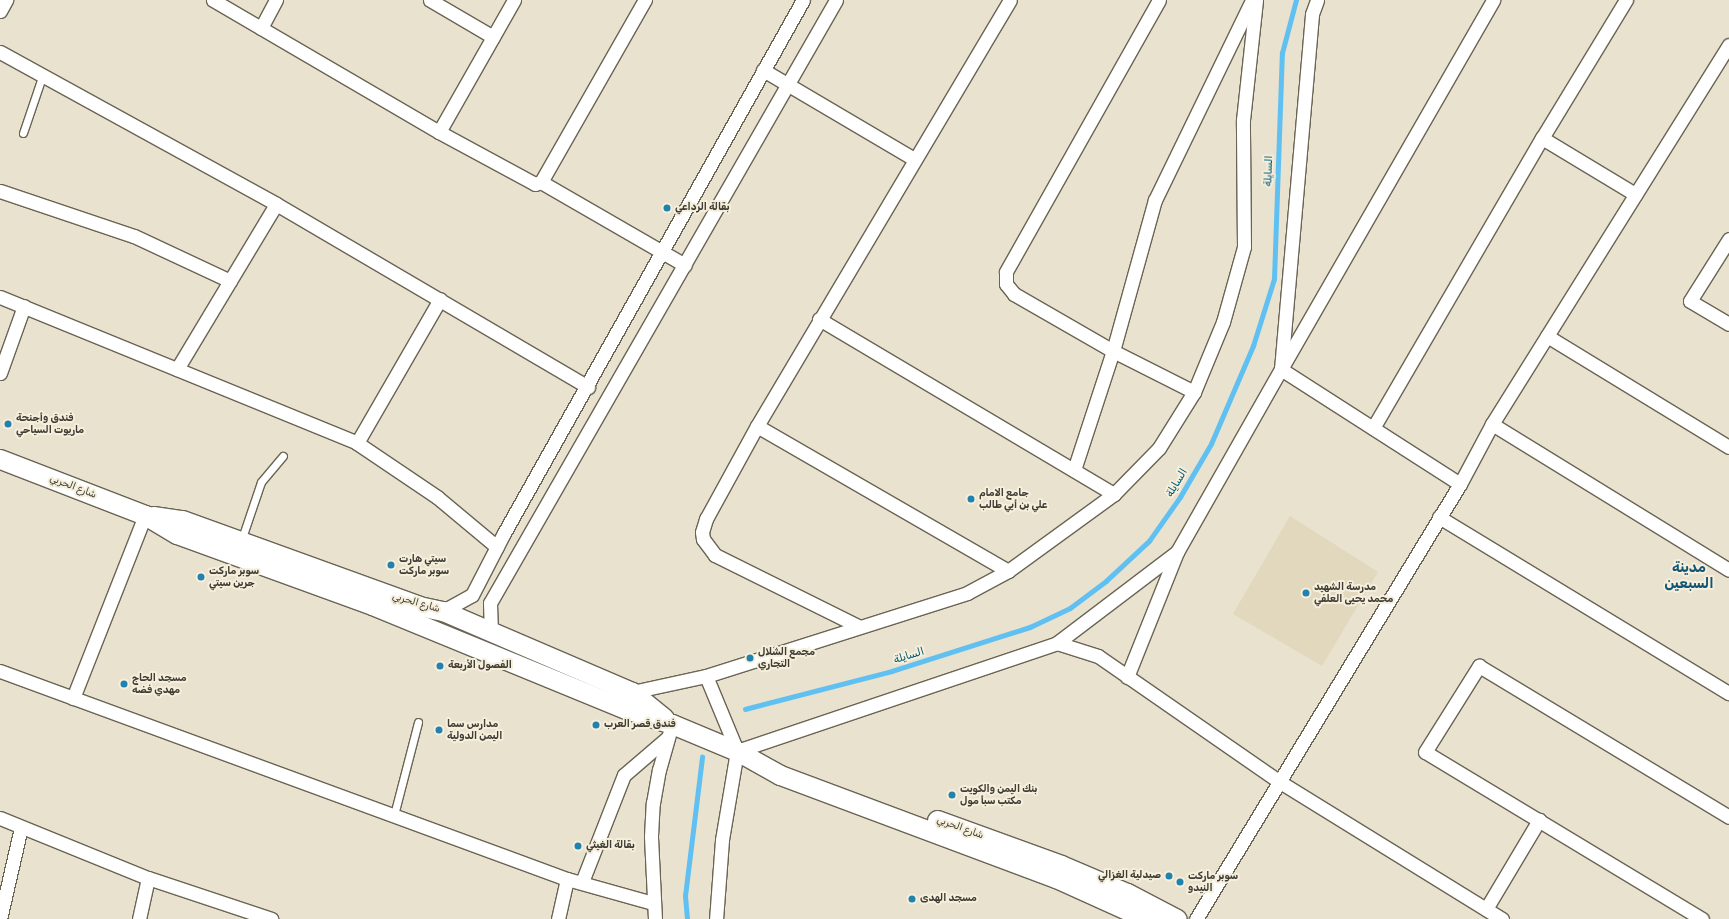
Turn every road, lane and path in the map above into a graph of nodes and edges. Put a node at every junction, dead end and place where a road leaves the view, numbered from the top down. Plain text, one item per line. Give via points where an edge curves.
1 (6, 0) edge
2 (213, 0) edge
3 (276, 0) edge
4 (430, 0) edge
5 (514, 0) edge
6 (644, 0) edge
7 (803, 0) edge
8 (836, 0) edge
9 (1010, 0) edge
10 (1160, 0) edge
11 (1252, 0) edge
12 (1256, 0) edge
13 (1317, 0) edge
14 (1493, 0) edge
15 (1626, 0) edge
16 (0, 11) edge
17 (261, 28) junction
18 (493, 37) junction
19 (1729, 45) edge
20 (0, 52) edge
21 (763, 70) junction
22 (43, 74) junction
23 (786, 84) junction
24 (439, 132) junction
25 (23, 133) dead end
26 (1542, 138) junction
27 (914, 159) junction
28 (541, 182) junction
29 (0, 191) edge
30 (1635, 194) junction
31 (276, 204) junction
32 (1729, 239) edge
33 (662, 251) junction
34 (685, 265) junction
35 (230, 281) junction
36 (0, 297) edge
37 (440, 299) junction
38 (24, 306) junction
39 (819, 319) junction
40 (1729, 324) edge
41 (1548, 336) junction
42 (1113, 351) junction
43 (177, 369) junction
44 (1280, 369) junction
45 (0, 373) edge
46 (588, 387) junction
47 (1194, 392) junction
48 (1492, 424) junction
49 (757, 426) junction
50 (1373, 428) junction
51 (358, 443) junction
52 (1729, 448) edge
53 (283, 456) dead end
54 (0, 459) edge
55 (1074, 470) junction
56 (1460, 484) junction
57 (1114, 494) junction
58 (145, 515) junction
59 (1439, 517) junction
60 (241, 542) junction
61 (497, 547) junction
62 (1177, 552) junction
63 (1729, 570) edge
64 (1008, 571) junction
65 (472, 595) junction
66 (490, 603) junction
67 (443, 612) junction
68 (858, 626) junction
69 (491, 632) junction
70 (1057, 643) junction
71 (0, 671) edge
72 (706, 676) junction
73 (1127, 677) junction
74 (632, 692) junction
75 (1729, 693) edge
76 (73, 698) junction
77 (418, 722) dead end
78 (669, 731) junction
79 (737, 751) junction
80 (1280, 782) junction
81 (394, 815) junction
82 (1729, 817) edge
83 (0, 818) edge
84 (1539, 820) junction
85 (21, 827) junction
86 (148, 878) junction
87 (567, 878) junction
88 (582, 882) junction
89 (653, 903) junction
90 (1486, 909) junction
91 (0, 919) edge
92 (139, 919) edge
93 (271, 919) edge
94 (558, 919) edge
95 (655, 919) edge
96 (716, 919) edge
97 (1146, 919) edge
98 (1177, 919) edge
99 (1196, 919) edge
100 (1502, 919) edge
101 (1702, 919) edge

1 - 16 street
2 - 17 street
3 - 17 street
4 - 18 street
5 - 18 street
6 - 28 street
7 - 21 street
8 - 23 street
9 - 27 street
10 - 42 street via 1006,272 1006,284 1014,294
11 - 42 street via 1155,200
12 - 47 street via 1243,120 1244,247 1223,322
13 - 44 street via 1312,14
14 - 44 street
15 - 26 street
17 - 24 street
18 - 24 street
19 - 30 street
20 - 22 street
21 - 23 street
21 - 33 street
22 - 25 lane
22 - 31 street
23 - 27 street
23 - 34 street
24 - 28 street via 534,184
26 - 30 street
26 - 50 street
27 - 39 street
28 - 33 street
29 - 35 street via 134,236
30 - 41 street
31 - 35 street
31 - 37 street
32 - 40 street via 1690,301
33 - 34 street
33 - 46 street
34 - 66 street
35 - 43 street
36 - 38 street
37 - 46 street
37 - 51 street
38 - 43 street
38 - 45 street
39 - 49 street
39 - 55 street
41 - 48 street
41 - 52 street
42 - 47 street
42 - 55 street
43 - 51 street
44 - 50 street
44 - 62 street
46 - 61 street
47 - 57 street via 1159,448
48 - 56 street
48 - 63 street
49 - 64 street
49 - 68 street via 706,520 703,539 715,555
50 - 56 street
51 - 61 street via 437,497
53 - 60 lane via 261,482
54 - 58 street, شارع الحربي
55 - 57 street
56 - 59 street
57 - 64 street
58 - 60 street, شارع الحربي via 182,520
58 - 76 street
58 - 78 street, شارع الحربي via 177,534 372,605 626,709
59 - 75 street
59 - 80 street
60 - 67 street, شارع الحربي via 412,604
61 - 65 street
62 - 70 street
62 - 73 street
64 - 68 street via 967,593
65 - 66 street via 473,600 482,604
65 - 67 street
66 - 69 street
67 - 69 street, شارع الحربي
68 - 72 street
69 - 74 street, شارع الحربي
70 - 73 street via 1098,656
70 - 79 street
71 - 76 street
72 - 74 street
72 - 79 street
73 - 80 street
74 - 78 street, شارع الحربي
76 - 81 street
77 - 81 lane
78 - 79 street, شارع الحربي
78 - 88 street via 624,775
78 - 89 street via 653,803
79 - 96 street via 722,840
79 - 97 street, شارع الحربي via 780,775 1056,878
79 - 98 street, شارع الحربي via 784,764 1061,865 1127,893
80 - 90 street
80 - 99 street
81 - 87 street
82 - 84 street via 1479,666 1425,752
83 - 85 street
84 - 90 street
84 - 101 street
85 - 86 street
85 - 91 street
86 - 92 street
86 - 93 street
87 - 88 street
87 - 94 street
88 - 89 street
89 - 95 street
90 - 100 street

